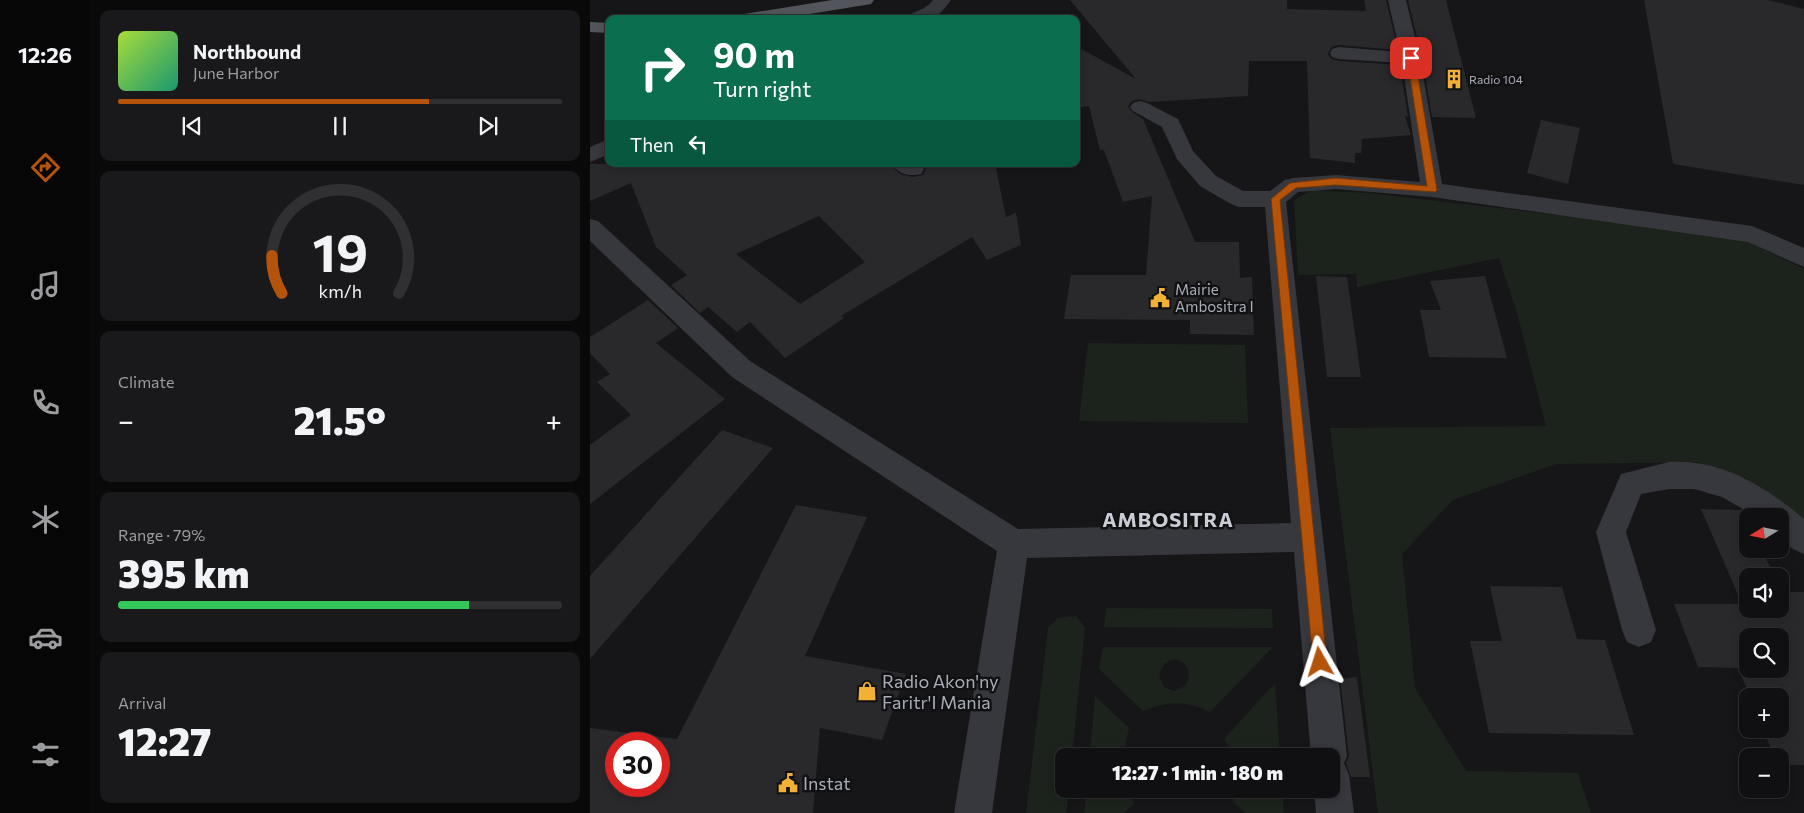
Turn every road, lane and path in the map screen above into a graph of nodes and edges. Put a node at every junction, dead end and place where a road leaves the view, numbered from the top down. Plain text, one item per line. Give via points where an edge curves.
1 (865, 0) edge
2 (942, 0) edge
3 (1396, 0) edge
4 (769, 15) edge
5 (925, 15) edge
6 (590, 27) edge
7 (605, 28) edge
8 (1339, 53) dead end
9 (1411, 58) junction
10 (1140, 107) dead end
11 (605, 148) edge
12 (590, 154) edge
13 (1432, 190) junction
14 (1275, 199) junction
15 (590, 227) edge
16 (1804, 258) edge
17 (1770, 508) edge
18 (1789, 526) edge
19 (1308, 537) junction
20 (1804, 539) edge
21 (1014, 544) junction
22 (1639, 630) dead end
23 (1328, 748) edge
24 (1333, 798) edge
25 (973, 813) edge
26 (1335, 813) edge

1 - 4 main road
2 - 5 street via 933,12
3 - 9 street
6 - 7 main road
8 - 9 street
9 - 13 street
10 - 14 street via 1171,122 1184,154 1208,182 1239,199
11 - 12 street
13 - 14 street via 1336,182 1293,185
13 - 16 street via 1752,234
14 - 19 street
15 - 21 street via 741,369
17 - 22 street via 1726,483 1680,474 1631,483 1611,532
18 - 20 street
19 - 21 street
19 - 23 street
21 - 25 street
24 - 26 street

